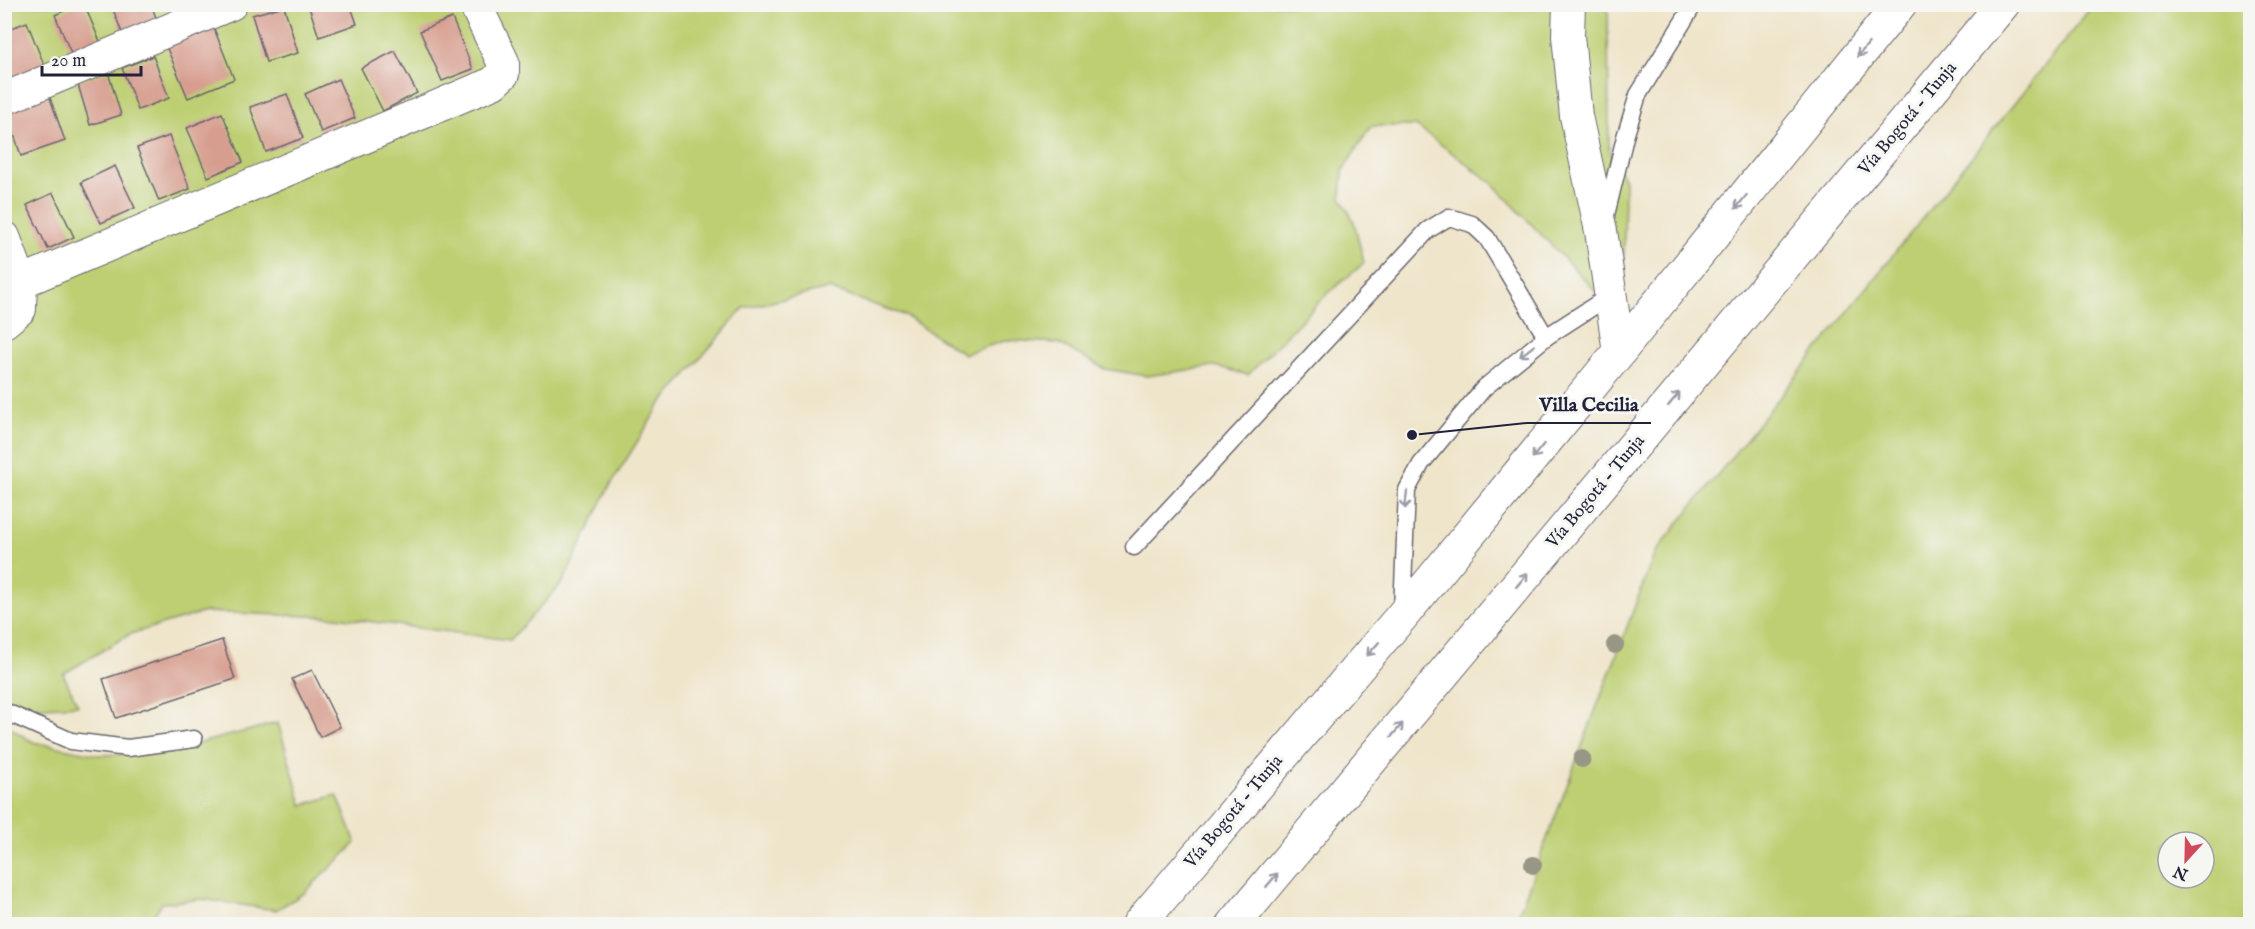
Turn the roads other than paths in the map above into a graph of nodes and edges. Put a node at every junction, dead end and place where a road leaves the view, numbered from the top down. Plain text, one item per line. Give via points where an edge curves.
1 (231, 4) edge
2 (475, 4) edge
3 (1569, 4) edge
4 (1694, 4) edge
5 (1900, 4) edge
6 (2003, 4) edge
7 (4, 99) edge
8 (1601, 231) junction
9 (4, 237) edge
10 (21, 282) junction
11 (1611, 295) junction
12 (4, 322) edge
13 (1546, 337) junction
14 (1619, 352) junction
15 (1134, 547) dead end
16 (1402, 616) junction
17 (4, 711) edge
18 (194, 739) dead end
19 (1140, 924) edge
20 (1234, 924) edge

1 - 7 street
2 - 10 street via 503,62 502,74 493,83
3 - 8 street via 1576,116
4 - 8 lane via 1638,95
5 -> 14 highway, Vía Bogotá - Tunja
20 -> 6 highway, Vía Bogotá - Tunja
8 - 11 street
9 - 10 street
10 - 12 street via 20,309
11 - 13 lane
11 - 14 street
13 - 15 lane via 1487,238 1472,224 1449,218 1428,230
13 -> 16 lane via 1484,388 1420,464 1407,490
14 -> 16 highway, Vía Bogotá - Tunja
16 -> 19 highway, Vía Bogotá - Tunja
17 - 18 lane via 71,741 128,748

